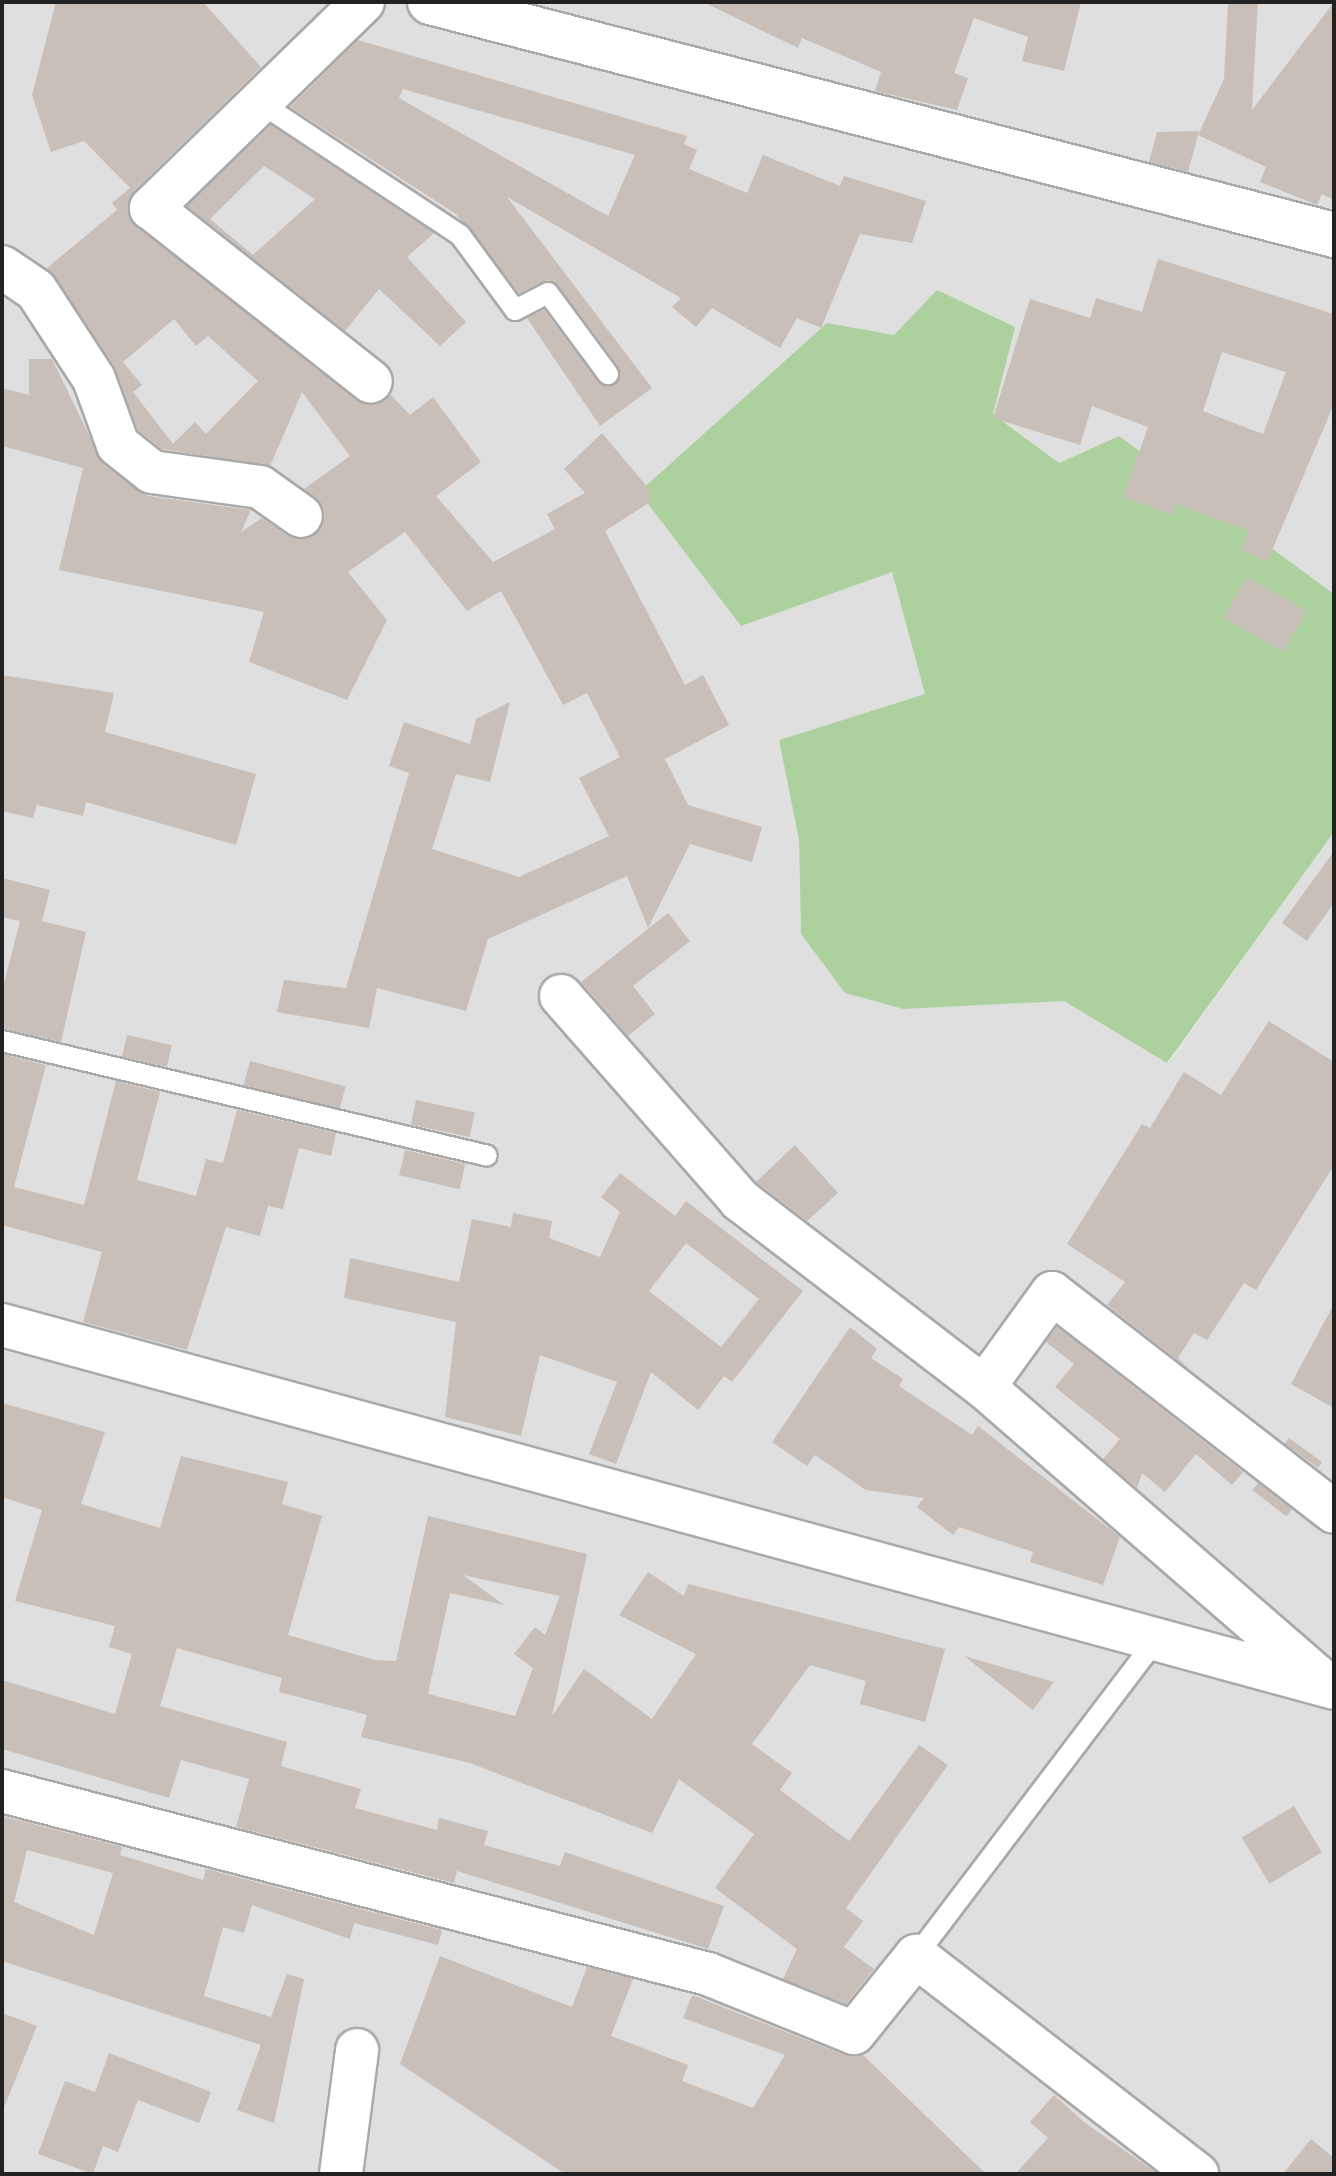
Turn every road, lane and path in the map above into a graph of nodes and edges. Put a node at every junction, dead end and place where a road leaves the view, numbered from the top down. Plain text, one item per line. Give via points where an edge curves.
1 (363, 2) edge
2 (430, 2) edge
3 (262, 104) junction
4 (1334, 235) edge
5 (2, 267) edge
6 (608, 374) dead end
7 (371, 382) dead end
8 (301, 516) dead end
9 (561, 996) dead end
10 (2, 1041) edge
11 (487, 1156) dead end
12 (2, 1325) edge
13 (984, 1387) junction
14 (1334, 1512) edge
15 (1154, 1643) junction
16 (1331, 1687) edge
17 (2, 1791) edge
18 (916, 1956) junction
19 (357, 2050) dead end
20 (341, 2174) edge
21 (1197, 2174) edge

1 - 3 street
2 - 4 street
3 - 6 lane via 460,235 515,310 548,293
3 - 7 street via 151,208
5 - 8 street via 36,290 94,379 118,445 152,472 260,487
9 - 13 street via 740,1200
10 - 11 lane
12 - 15 street
13 - 14 street via 1052,1293
13 - 16 street
15 - 16 street
15 - 18 lane
17 - 18 street via 708,1974 854,2033
18 - 21 street
19 - 20 street

